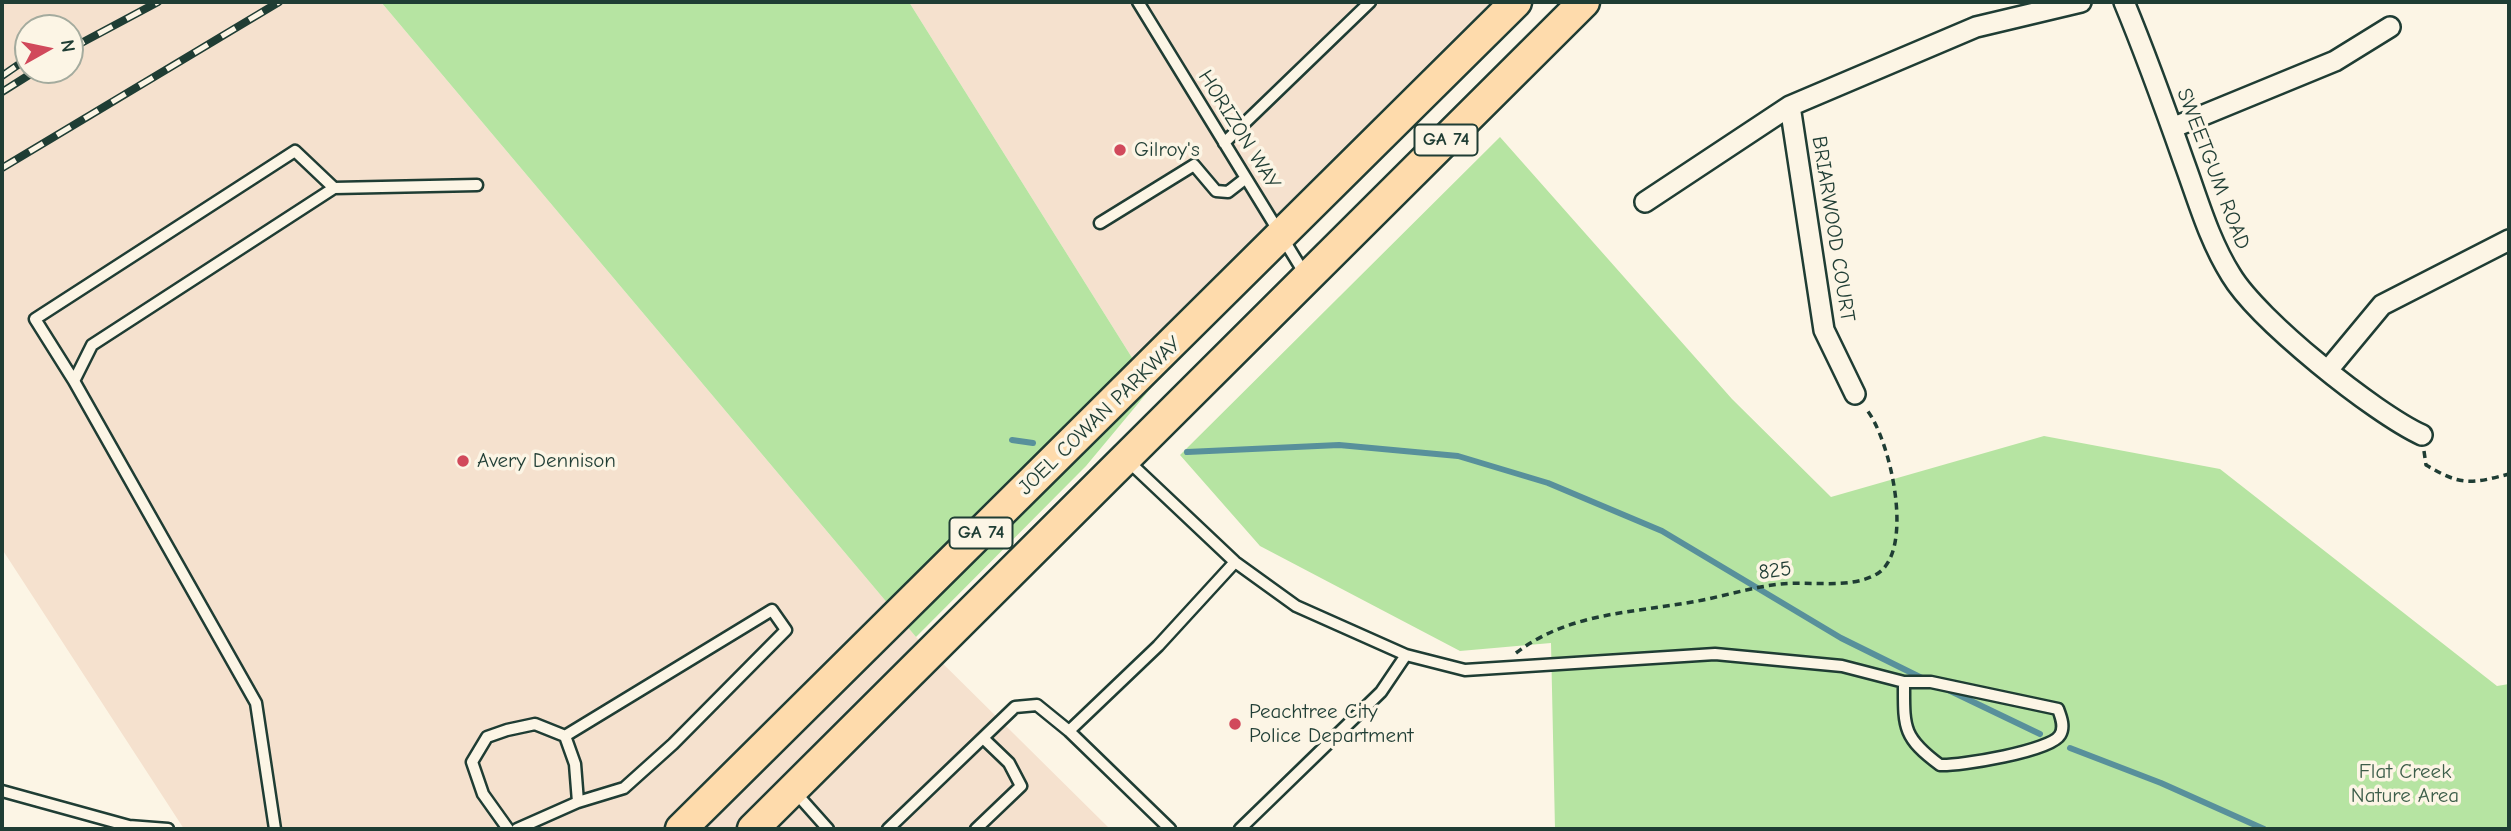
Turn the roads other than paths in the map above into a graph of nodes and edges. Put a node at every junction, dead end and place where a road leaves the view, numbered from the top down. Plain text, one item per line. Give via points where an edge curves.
1 (1139, 2) edge
2 (1370, 2) edge
3 (1517, 2) edge
4 (1584, 2) edge
5 (2081, 2) edge
6 (2124, 2) edge
7 (2390, 27) dead end
8 (1790, 106) junction
9 (2172, 128) junction
10 (1224, 143) junction
11 (1246, 178) junction
12 (477, 185) dead end
13 (334, 188) junction
14 (1645, 202) dead end
15 (1100, 223) dead end
16 (1282, 237) junction
17 (2509, 240) edge
18 (1308, 279) junction
19 (2328, 370) junction
20 (74, 381) junction
21 (1855, 394) road end
22 (2422, 435) road end
23 (1127, 459) junction
24 (1235, 562) junction
25 (1406, 655) junction
26 (1904, 681) junction
27 (1069, 731) junction
28 (565, 736) junction
29 (984, 738) junction
30 (793, 789) junction
31 (2, 791) edge
32 (578, 802) junction
33 (168, 829) edge
34 (275, 829) edge
35 (508, 829) edge
36 (517, 829) edge
37 (681, 829) edge
38 (753, 829) edge
39 (828, 829) edge
40 (888, 829) edge
41 (976, 829) edge
42 (1170, 829) edge
43 (1240, 829) edge

1 - 10 lane, HORIZON WAY
2 - 10 lane
3 - 16 main road, JOEL COWAN PARKWAY / GA 74
4 - 18 main road, GA 74
5 - 8 street via 1976,27
6 - 9 street, SWEETGUM ROAD
7 - 9 street via 2335,61
8 - 14 street
8 - 21 street, BRIARWOOD COURT via 1824,330
9 - 19 street, SWEETGUM ROAD via 2208,229 2232,277
10 - 11 lane, HORIZON WAY
11 - 15 lane via 1228,192 1216,191 1194,165
11 - 16 lane, HORIZON WAY
12 - 13 lane
13 - 20 lane via 92,345
13 - 20 lane via 295,151 35,318
16 - 18 lane, HORIZON WAY
16 - 37 main road, JOEL COWAN PARKWAY / GA 74
17 - 19 street via 2382,306
18 - 23 main road, GA 74
19 - 22 street, SWEETGUM ROAD via 2396,423
20 - 34 lane via 256,703
23 - 24 lane
23 - 30 main road, GA 74
24 - 25 lane via 1296,606
24 - 27 lane via 1158,646
25 - 26 lane via 1465,670 1715,654 1842,666
25 - 43 lane via 1381,692
26 - 26 lane via 1931,682 2058,709 2060,735 2051,744 1940,765 1913,745 1907,730
27 - 29 lane via 1037,705 1016,707
27 - 42 lane
28 - 32 lane via 575,764
28 - 32 lane via 772,610 786,630 624,788
28 - 35 lane via 535,724 487,737 472,762 483,794
29 - 40 lane
29 - 41 lane via 1009,763 1021,786
30 - 38 main road, GA 74
30 - 39 lane
31 - 33 lane via 129,826
32 - 36 lane

